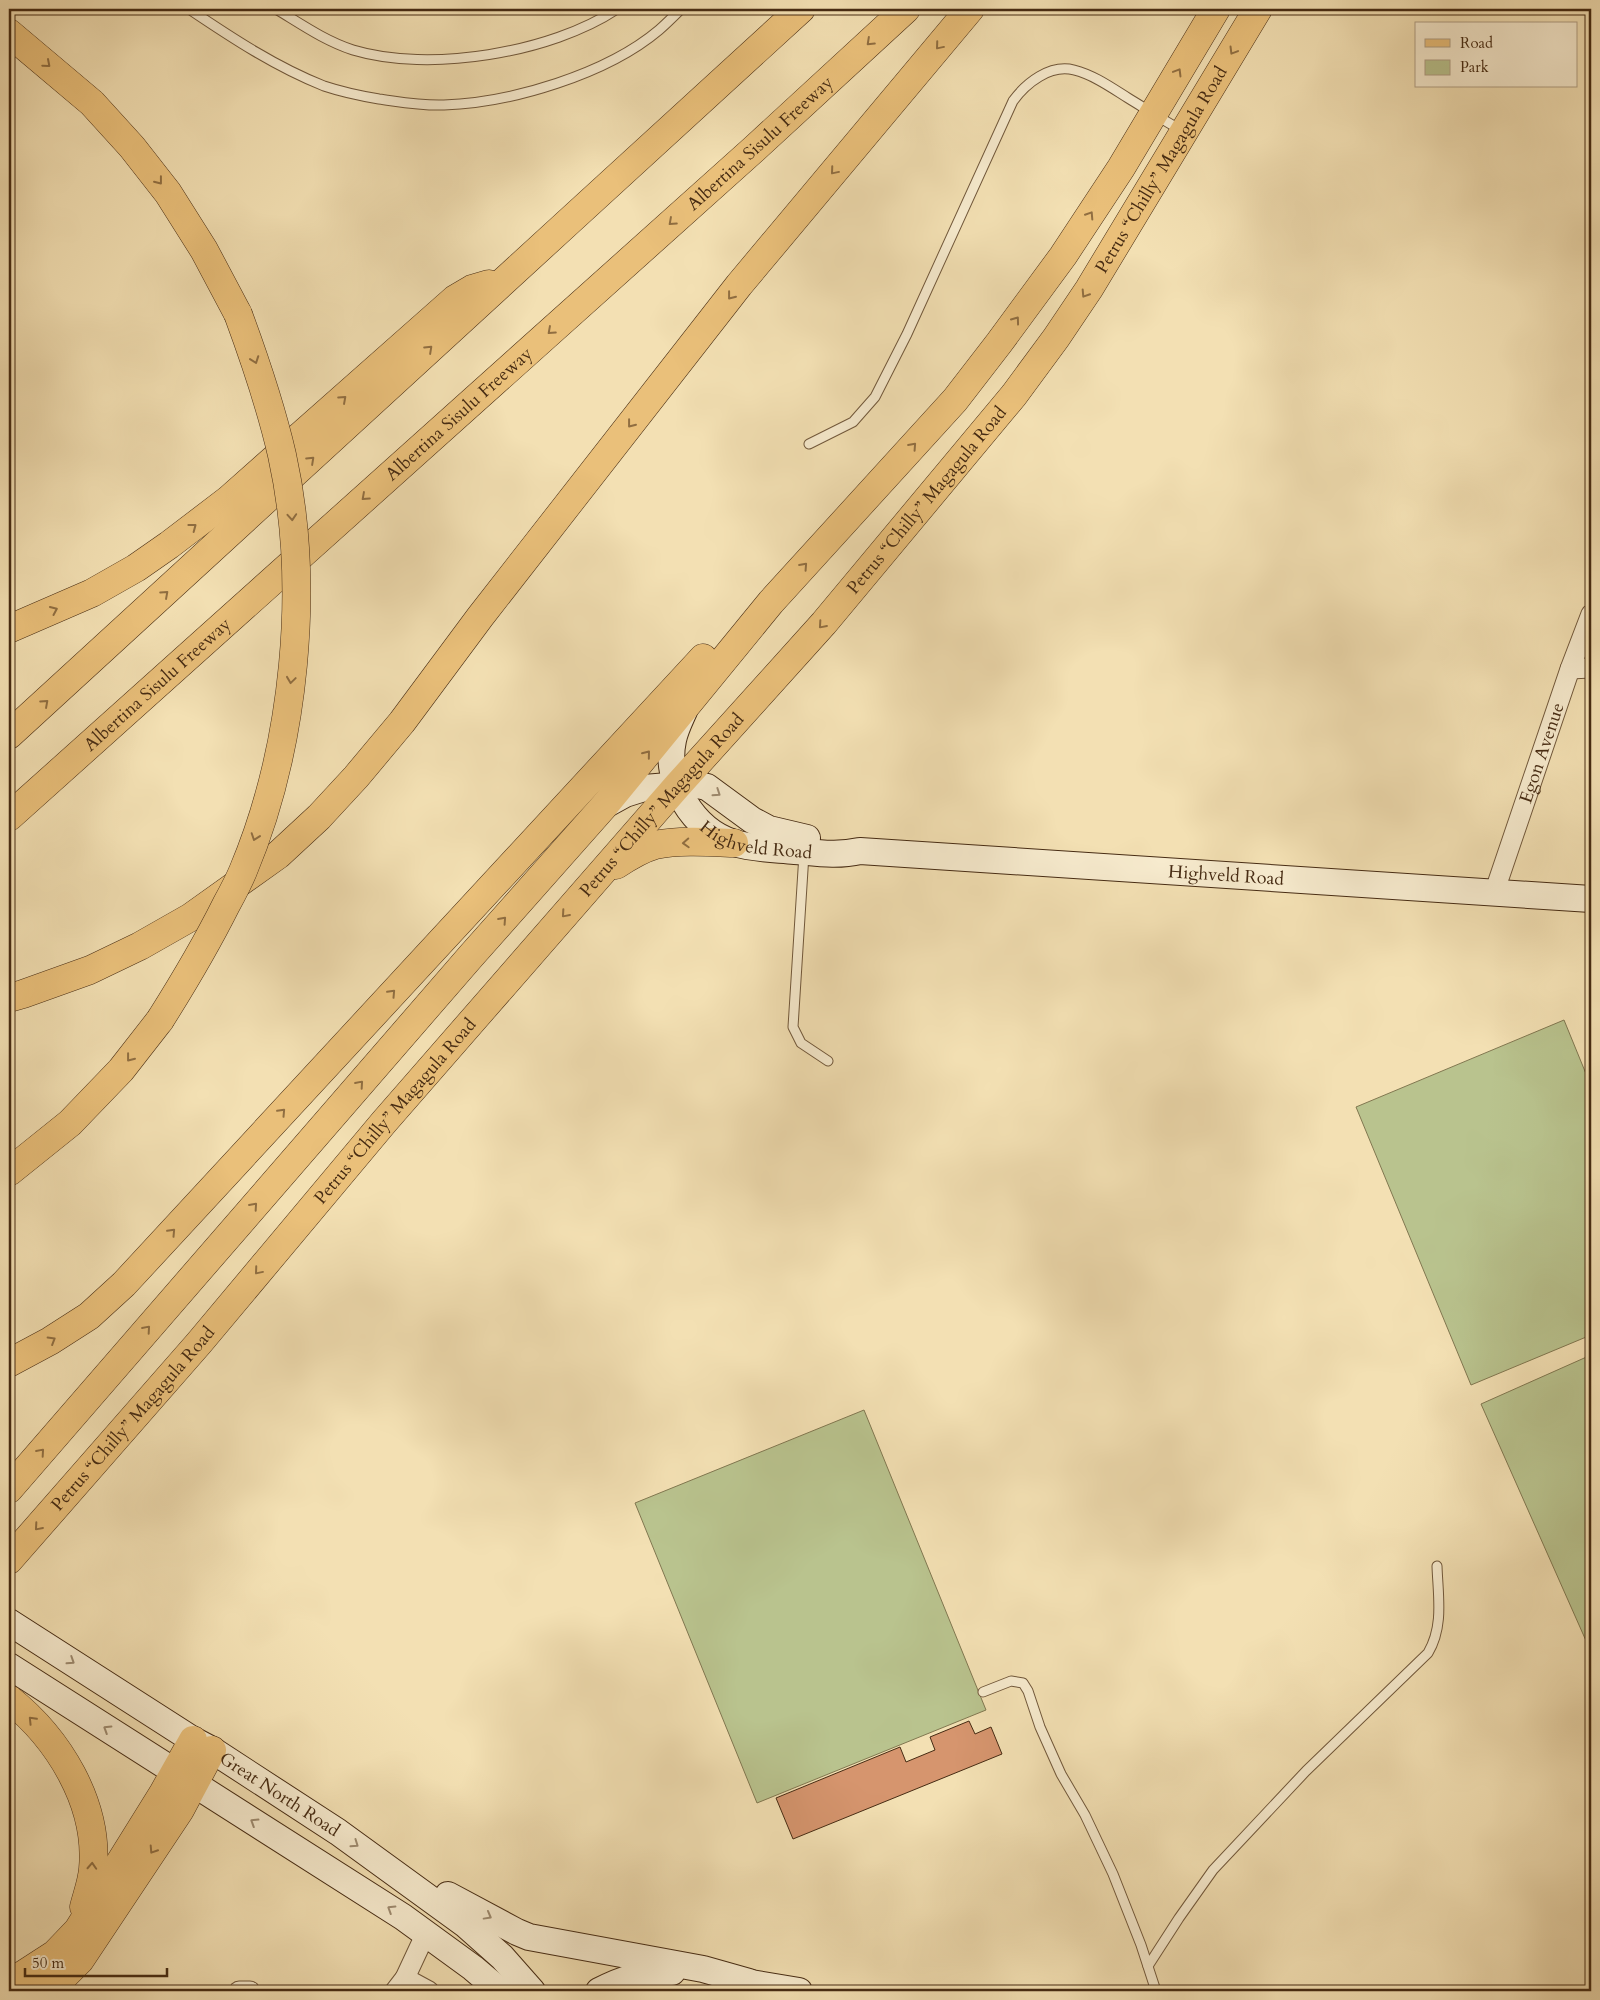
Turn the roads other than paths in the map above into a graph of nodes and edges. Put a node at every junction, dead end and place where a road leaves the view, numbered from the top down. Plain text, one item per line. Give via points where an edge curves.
1 (189, 9) edge
2 (276, 9) edge
3 (617, 9) edge
4 (681, 9) edge
5 (800, 9) edge
6 (906, 9) edge
7 (970, 9) edge
8 (1216, 9) edge
9 (1258, 9) edge
10 (9, 33) edge
11 (1153, 113) junction
12 (1185, 132) junction
13 (506, 278) junction
14 (809, 444) dead end
15 (771, 602) junction
16 (1591, 614) edge
17 (9, 629) edge
18 (1591, 668) edge
19 (1570, 669) junction
20 (689, 702) junction
21 (9, 736) edge
22 (678, 785) junction
23 (605, 805) junction
24 (9, 817) edge
25 (734, 843) junction
26 (860, 851) junction
27 (804, 852) junction
28 (597, 878) junction
29 (1494, 893) junction
30 (1591, 899) edge
31 (9, 998) edge
32 (828, 1061) dead end
33 (9, 1172) edge
34 (9, 1363) edge
35 (9, 1489) edge
36 (9, 1560) edge
37 (1437, 1566) dead end
38 (19, 1628) edge
39 (9, 1666) edge
40 (983, 1692) dead end
41 (9, 1698) edge
42 (203, 1745) junction
43 (185, 1778) junction
44 (397, 1873) junction
45 (78, 1930) junction
46 (426, 1933) junction
47 (1148, 1966) junction
48 (9, 1980) edge
49 (749, 1982) junction
50 (400, 1985) edge
51 (41, 1991) edge
52 (240, 1991) edge
53 (250, 1991) edge
54 (429, 1991) edge
55 (500, 1991) edge
56 (532, 1991) edge
57 (599, 1991) edge
58 (800, 1991) edge
59 (1156, 1991) edge

1 - 4 lane via 270,61 326,86 410,104 443,105 509,97 589,70 624,53 658,30
2 - 3 lane via 322,37 353,50 427,60 516,49 585,26
5 - 13 main road
6 -> 24 main road, Albertina Sisulu Freeway
7 -> 31 main road via 739,285 402,722 319,817 278,855 191,917 90,970
11 -> 8 main road, Petrus “Chilly” Magagula Road
9 -> 12 main road, Petrus “Chilly” Magagula Road
10 -> 33 main road, bridge via 92,103 132,147 173,201 238,314 260,374 280,446 291,511 296,592 292,672 284,734 270,791 243,872 202,952 160,1020 121,1070 70,1123
11 - 12 lane
11 - 14 lane via 1104,83 1073,69 1057,70 1023,87 1013,101 875,397 854,422
15 -> 11 main road, Petrus “Chilly” Magagula Road via 954,400 1000,343 1063,256
12 -> 22 main road, Petrus “Chilly” Magagula Road via 1088,289 1014,395 824,623
17 -> 13 main road via 92,593 169,546 228,500 455,299
21 -> 13 main road
15 - 20 main road, Petrus “Chilly” Magagula Road
34 -> 15 main road via 89,1316 124,1284 717,642 730,629
16 - 19 street, Egon Avenue
18 - 19 street
19 - 29 street, Egon Avenue
20 - 22 main road, Highveld Road via 673,740 672,767
23 -> 20 main road, Petrus “Chilly” Magagula Road
22 - 23 main road, Highveld Road via 644,788
22 - 25 main road, Highveld Road via 689,810 698,821
22 -> 26 main road, Highveld Road via 708,787 769,829 841,842
22 - 28 main road, Petrus “Chilly” Magagula Road
35 -> 23 main road, Petrus “Chilly” Magagula Road via 464,963
25 - 27 main road, Highveld Road
25 -> 28 main road via 654,846 635,853
26 - 27 main road, Highveld Road via 843,855
26 - 29 main road, Highveld Road
27 - 32 lane via 793,1027 801,1043
28 -> 36 main road, Petrus “Chilly” Magagula Road
29 - 30 main road, Highveld Road
37 - 47 lane via 1439,1626 1428,1653 1306,1771 1213,1870
38 -> 42 main road, Great North Road
43 -> 39 main road
40 - 47 lane via 1011,1681 1023,1683 1028,1691 1054,1758 1113,1874
45 -> 41 main road via 93,1869 90,1825 83,1799 67,1766 49,1740
42 - 43 main road
42 -> 44 main road, Great North Road
43 - 45 main road
46 -> 43 main road
43 -> 51 main road via 80,1960
44 -> 49 main road via 412,1876 530,1937 703,1969
44 - 56 main road, Great North Road via 466,1924
45 - 48 main road via 55,1954
46 - 50 street
46 - 55 main road
47 - 59 lane
49 - 57 main road via 660,1971 621,1980
49 - 58 main road
50 - 54 street
52 - 53 street

